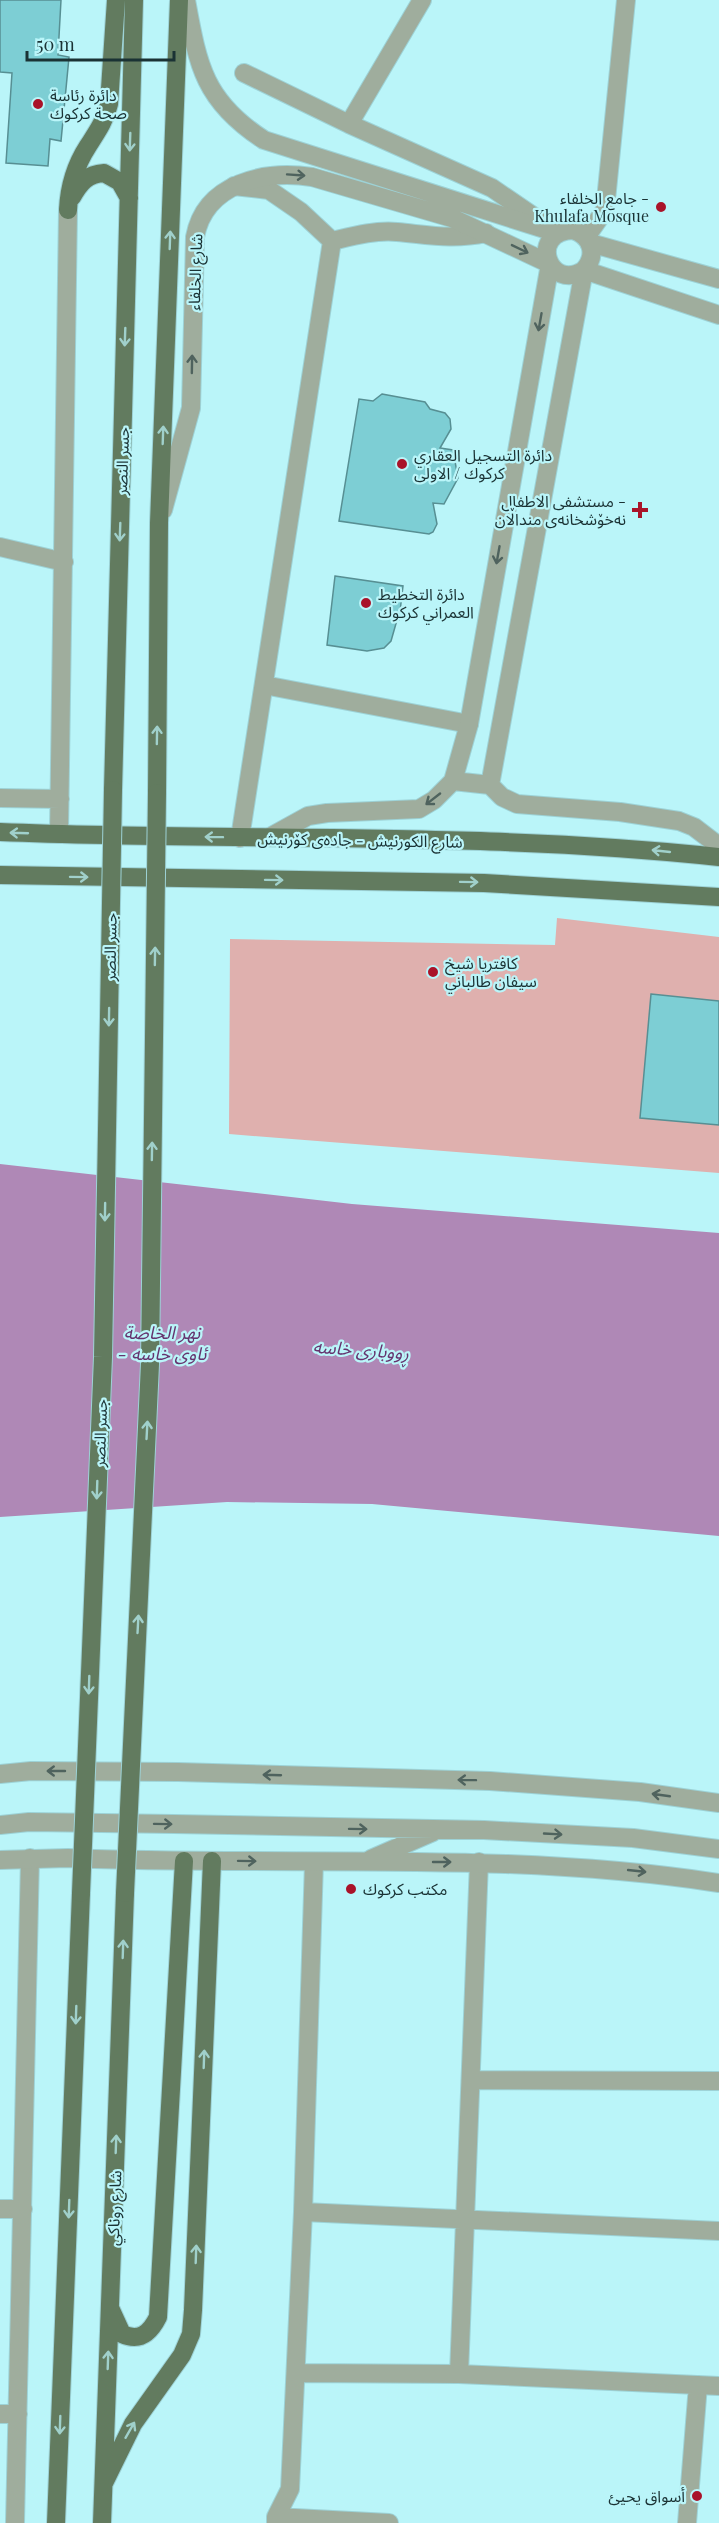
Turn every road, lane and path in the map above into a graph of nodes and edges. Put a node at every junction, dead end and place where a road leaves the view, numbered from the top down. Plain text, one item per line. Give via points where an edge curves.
1 (116, 0) edge
2 (135, 0) edge
3 (179, 0) edge
4 (186, 0) edge
5 (422, 0) edge
6 (626, 0) edge
7 (244, 73) dead end
8 (349, 124) junction
9 (234, 186) junction
10 (129, 198) junction
11 (68, 210) junction
12 (486, 233) junction
13 (557, 233) junction
14 (588, 240) junction
15 (332, 242) junction
16 (550, 264) junction
17 (584, 270) junction
18 (719, 279) edge
19 (719, 315) edge
20 (159, 523) junction
21 (0, 548) edge
22 (64, 562) junction
23 (264, 684) junction
24 (469, 724) junction
25 (453, 781) junction
26 (490, 785) junction
27 (0, 798) edge
28 (60, 799) junction
29 (0, 832) edge
30 (59, 834) junction
31 (270, 837) junction
32 (240, 838) junction
33 (719, 846) edge
34 (719, 857) edge
35 (0, 875) edge
36 (719, 897) edge
37 (0, 1774) edge
38 (719, 1803) edge
39 (0, 1825) edge
40 (439, 1830) junction
41 (719, 1849) edge
42 (30, 1858) junction
43 (0, 1860) edge
44 (184, 1861) junction
45 (212, 1861) junction
46 (314, 1862) junction
47 (363, 1862) junction
48 (480, 1862) junction
49 (719, 1882) edge
50 (471, 2080) junction
51 (719, 2081) edge
52 (0, 2209) edge
53 (23, 2209) junction
54 (303, 2212) junction
55 (466, 2218) junction
56 (719, 2231) edge
57 (110, 2306) junction
58 (297, 2373) junction
59 (459, 2374) junction
60 (698, 2385) junction
61 (719, 2386) edge
62 (9, 2414) edge
63 (104, 2483) junction
64 (276, 2520) edge
65 (15, 2523) edge
66 (56, 2523) edge
67 (102, 2523) edge
68 (389, 2523) edge
69 (687, 2523) edge

1 - 11 main road via 109,104 71,182
2 -> 10 main road, جسر النصر
20 -> 3 main road
4 - 13 street via 198,61 209,86 231,114 264,140
5 - 8 street
6 - 14 street via 605,210
7 - 8 street
8 - 13 street via 492,188
9 -> 12 street, شارع الخلفاء via 283,175 312,177 452,218
9 - 15 street via 268,190 302,212
20 -> 9 street, شارع الخلفاء via 191,408 197,223 204,209
10 - 11 main road via 116,178 97,173 80,184
10 -> 66 main road, جسر النصر, bridge via 112,790 103,1357
11 - 22 street
12 - 15 street via 463,238 377,232
12 -> 16 street, شارع الخلفاء
13 - 14 street via 573,230
13 - 16 street via 548,243
14 - 17 street via 592,257
14 - 18 street
15 - 23 street
16 - 17 street via 566,275
16 -> 24 street
17 - 19 street
17 - 26 street
57 -> 20 main road, شارع روناكي, bridge via 150,1364
21 - 22 street
22 - 28 street
23 - 24 street
23 - 32 street
24 - 25 street
25 - 26 street
25 -> 31 street via 419,809 308,816
26 - 33 street via 517,804 679,821
27 - 28 street
28 - 30 street
30 -> 29 main road, شارع الكورنيش - جادەی کۆرنیش
32 -> 30 main road, شارع الكورنيش - جادەی کۆرنیش
31 - 32 main road, شارع الكورنيش - جادەی کۆرنیش
34 -> 31 main road, شارع الكورنيش - جادەی کۆرنیش via 647,849
35 -> 36 main road via 484,883
38 -> 37 street via 640,1792 490,1781 156,1772
39 -> 40 street
40 -> 41 street via 633,1838
40 - 47 street
42 - 43 street
42 - 44 street
42 - 53 street
44 - 45 street
44 - 57 main road via 158,2317 152,2329 131,2338 122,2334
45 -> 46 street
63 -> 45 main road via 133,2424 182,2355 190,2334
46 - 47 street
46 - 54 street
47 -> 48 street
48 -> 49 street via 598,1867
48 - 50 street
50 - 51 street
50 - 55 street
52 - 53 street
53 - 62 street
54 - 55 street
54 - 58 street
55 - 56 street
55 - 59 street
63 -> 57 main road, شارع روناكي
58 - 59 street
58 - 64 street via 291,2489
59 - 60 street
60 - 61 street
60 - 69 street
62 - 65 street
63 - 67 main road, شارع روناكي
64 - 68 street

